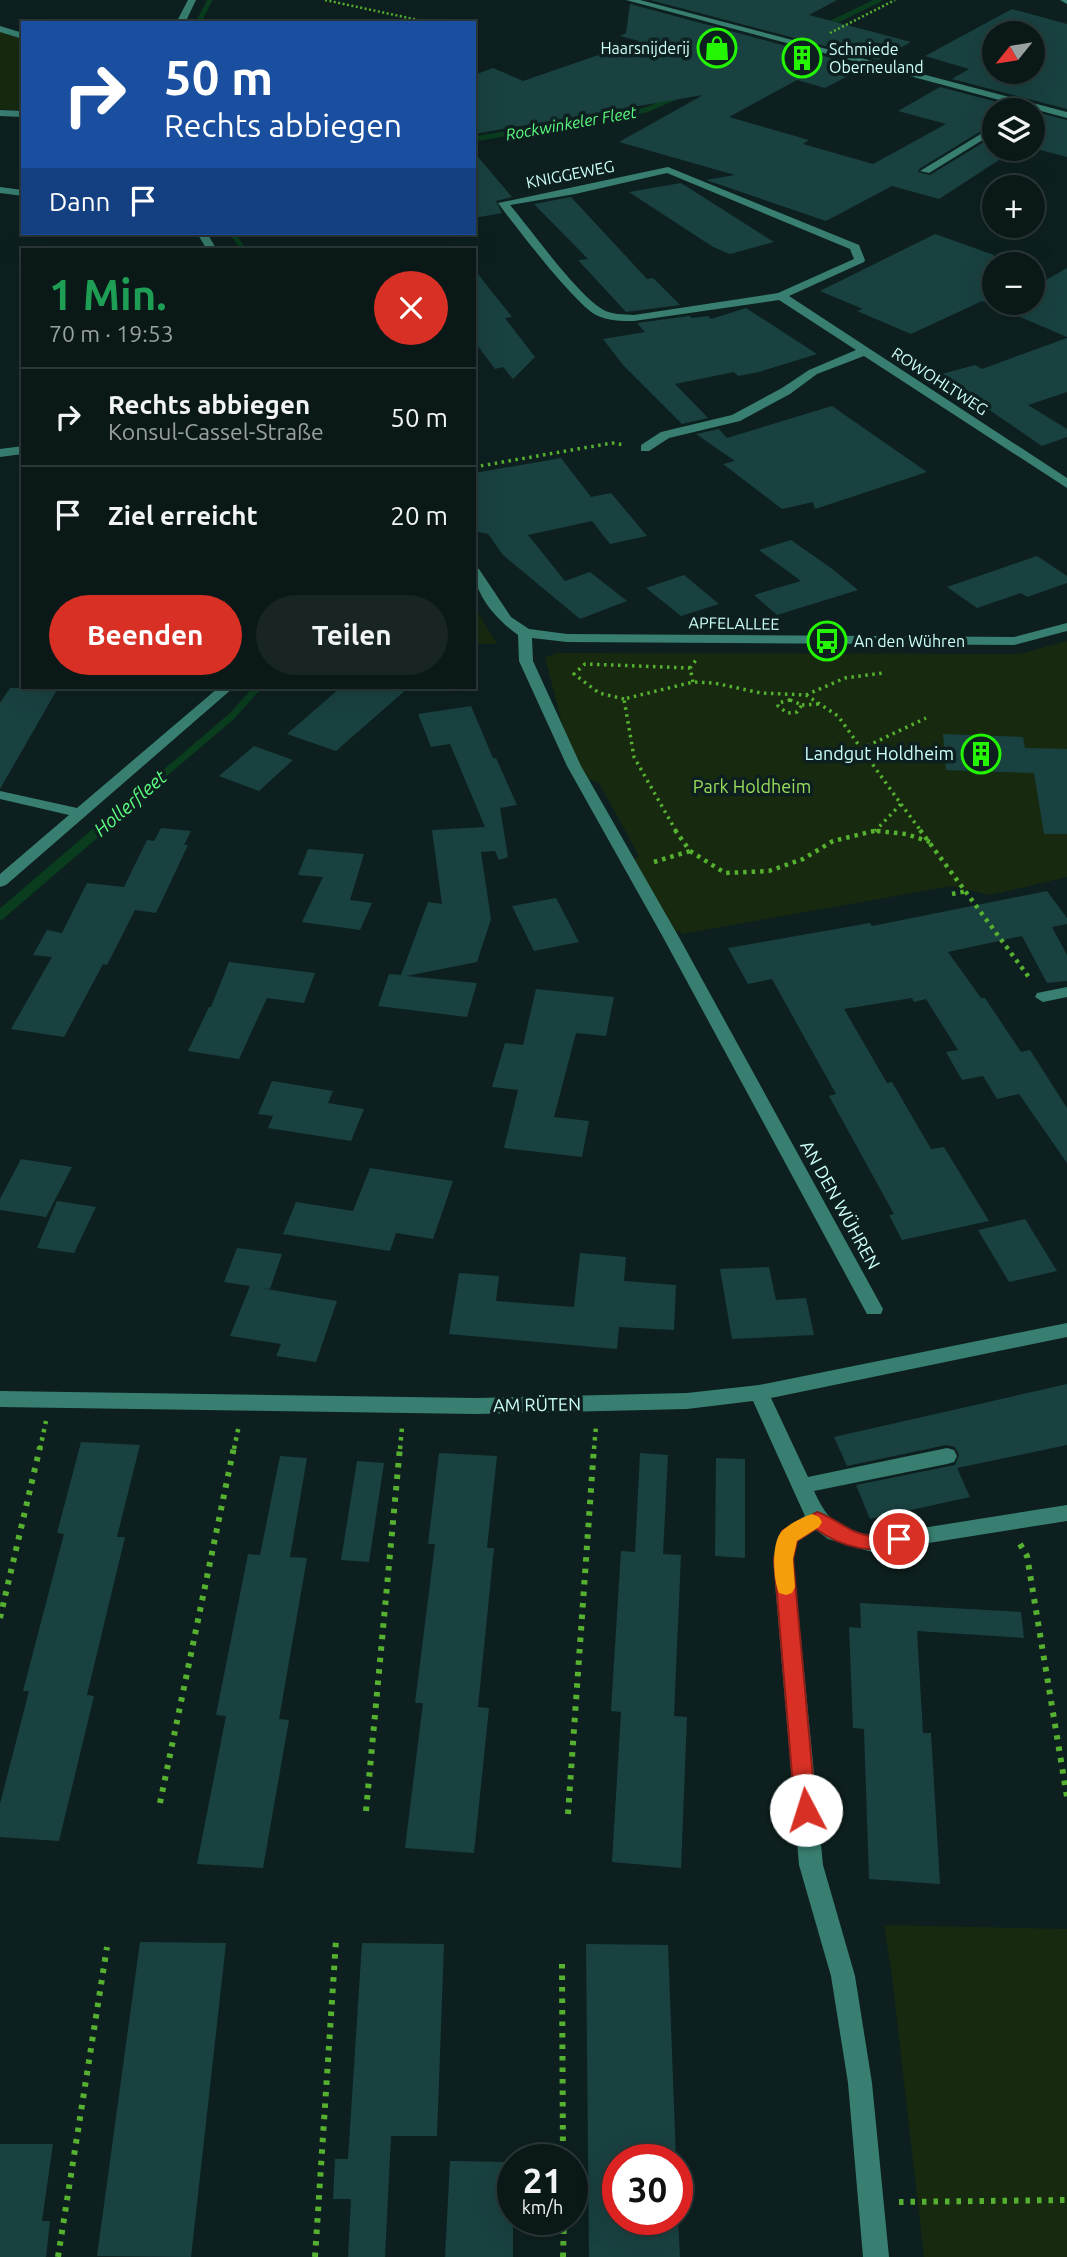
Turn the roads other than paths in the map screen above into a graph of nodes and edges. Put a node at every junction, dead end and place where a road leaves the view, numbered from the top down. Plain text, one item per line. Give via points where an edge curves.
1 (192, 0) edge
2 (629, 0) edge
3 (181, 21) edge
4 (0, 29) edge
5 (21, 35) edge
6 (993, 98) edge
7 (1045, 111) edge
8 (0, 113) edge
9 (21, 114) edge
10 (1067, 115) edge
11 (982, 136) edge
12 (925, 171) dead end
13 (0, 190) edge
14 (21, 192) edge
15 (781, 296) junction
16 (865, 351) junction
17 (645, 448) road end
18 (21, 450) edge
19 (0, 453) edge
20 (1067, 484) edge
21 (476, 575) edge
22 (1067, 627) edge
23 (525, 633) junction
24 (225, 689) edge
25 (0, 795) edge
26 (79, 813) junction
27 (0, 881) edge
28 (1067, 992) edge
29 (1043, 997) road end
30 (874, 1309) dead end
31 (1067, 1330) edge
32 (759, 1394) junction
33 (0, 1399) edge
34 (947, 1456) dead end
35 (801, 1486) junction
36 (1067, 1513) edge
37 (817, 1519) junction
38 (876, 2257) edge

1 - 3 street
2 - 6 street
4 - 5 street
7 - 10 street
8 - 9 street
11 - 12 street
13 - 14 street
15 - 15 street, KNIGGEWEG via 634,318 599,312 503,203 668,170 855,247 860,260
15 - 16 street, ROWOHLTWEG
16 - 17 street via 813,372 736,418 665,435
16 - 20 street, ROWOHLTWEG
18 - 19 street
21 - 23 street via 506,620
22 - 23 street, APFELALLEE via 1014,641 947,642 567,638
23 - 30 street, AN DEN WÜHREN via 526,661 574,766
24 - 26 street
25 - 26 street
26 - 27 street
28 - 29 street
31 - 32 street, AM RÜTEN
32 - 33 street, AM RÜTEN via 687,1401 406,1406
32 - 35 street
34 - 35 street
35 - 37 street
36 - 37 street via 872,1544 835,1533
37 - 38 street via 788,1537 783,1559 810,1865 843,1976 860,2083

